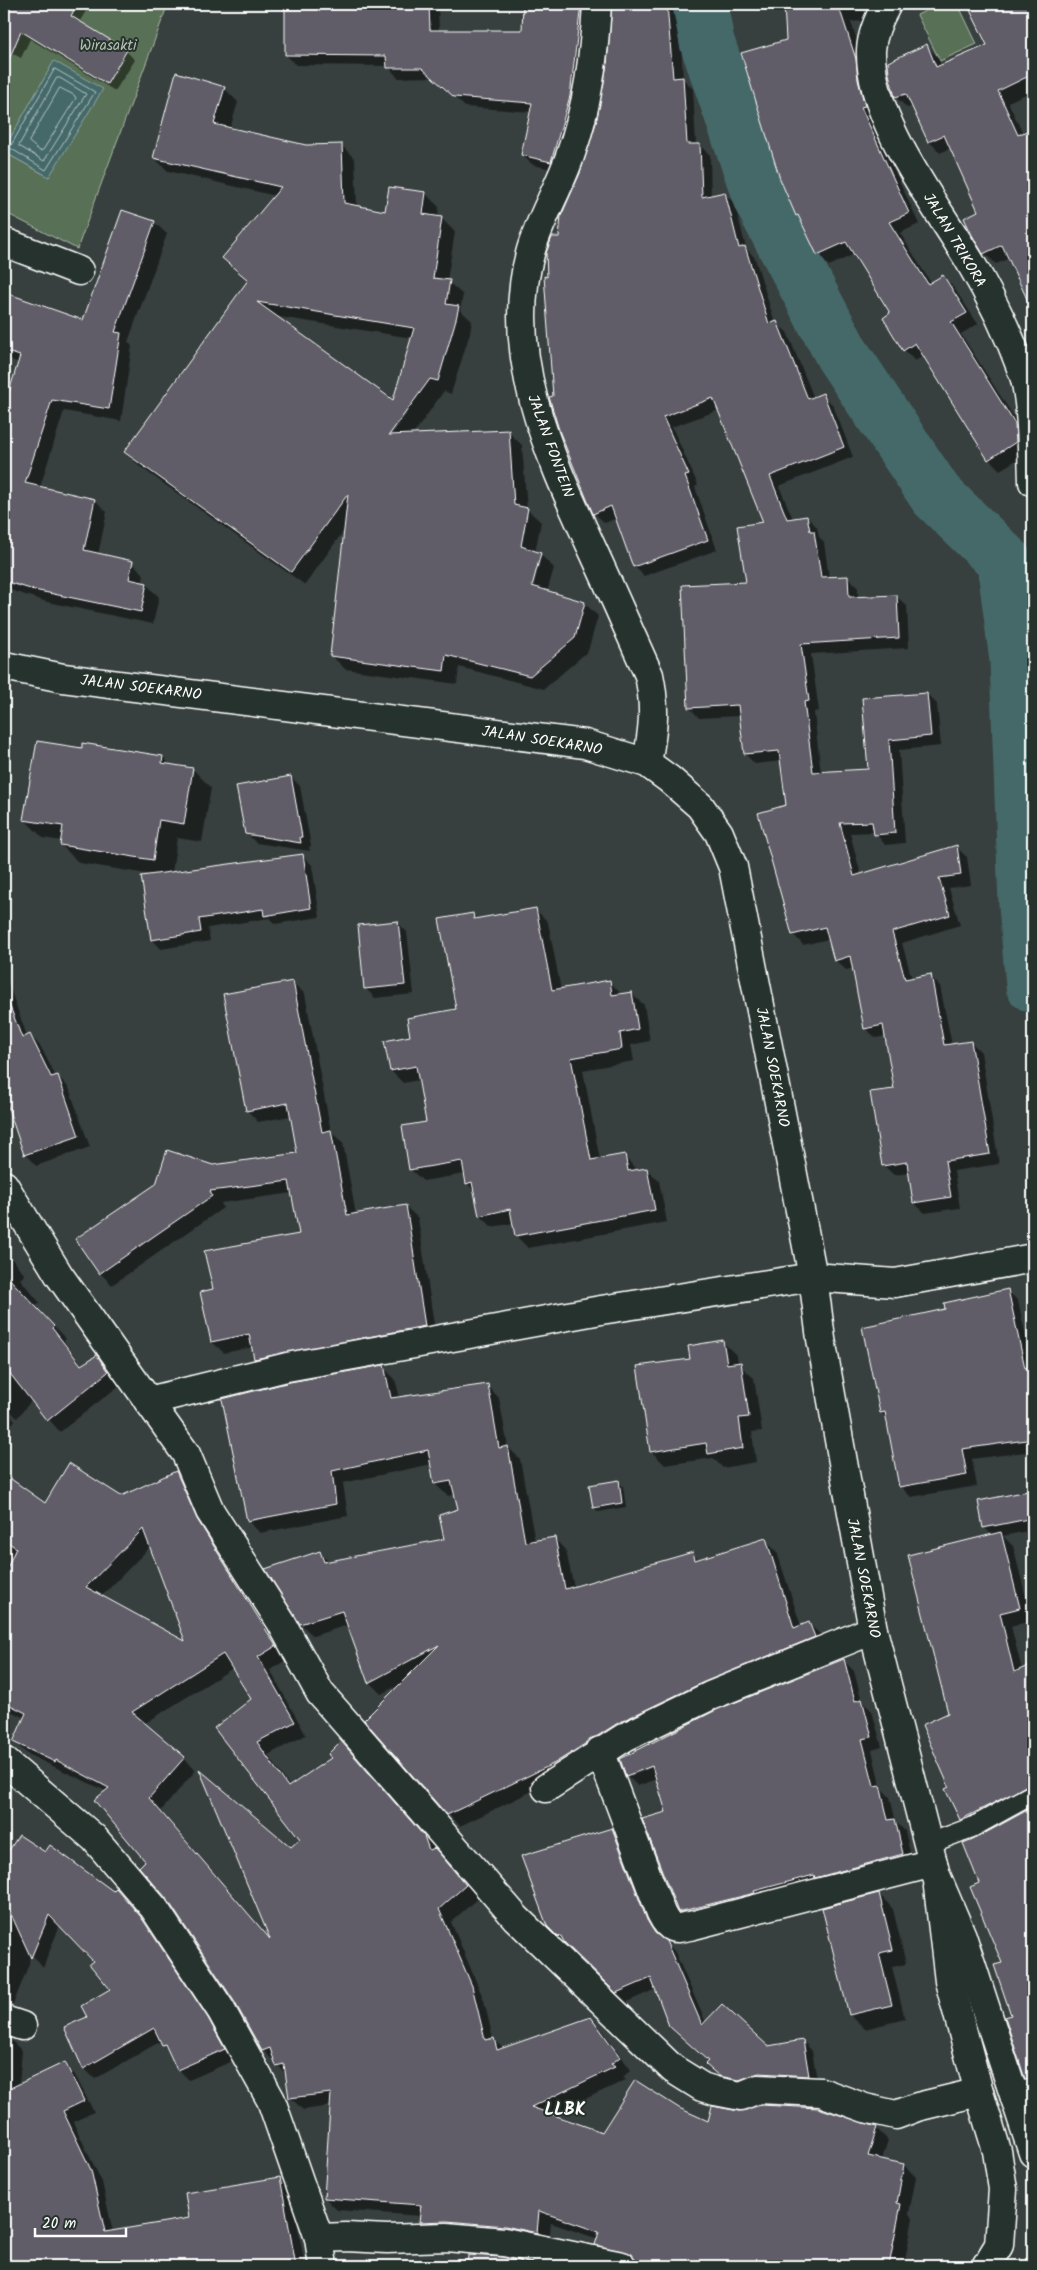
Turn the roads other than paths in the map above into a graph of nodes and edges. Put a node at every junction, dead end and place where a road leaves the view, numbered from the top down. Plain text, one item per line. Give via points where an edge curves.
1 (597, 4) edge
2 (887, 4) edge
3 (4, 242) edge
4 (79, 271) dead end
5 (1033, 482) edge
6 (4, 666) edge
7 (647, 763) junction
8 (4, 1185) edge
9 (1029, 1259) edge
10 (813, 1277) junction
11 (148, 1401) junction
12 (873, 1630) junction
13 (600, 1752) junction
14 (5, 1764) edge
15 (546, 1788) dead end
16 (1033, 1794) edge
17 (933, 1861) junction
18 (978, 2092) junction
19 (1024, 2095) edge
20 (1033, 2153) edge
21 (319, 2238) junction
22 (323, 2266) edge
23 (622, 2266) edge
24 (986, 2266) edge

1 - 7 main road, JALAN FONTEIN via 591,78 584,114 570,158 530,251 523,295 522,341 531,395 542,430 568,498 649,674 654,722
2 - 5 main road, JALAN TRIKORA via 877,22 871,49 873,77 884,112 903,152 970,262 1024,375
3 - 4 main road
6 - 7 main road, JALAN SOEKARNO via 63,678 548,738 585,744
7 - 10 main road, JALAN SOEKARNO via 700,806 719,832 733,867
8 - 11 main road via 59,1275
9 - 10 main road via 895,1283
10 - 11 main road via 601,1310 287,1367
10 - 12 main road, JALAN SOEKARNO via 821,1339
11 - 18 main road via 186,1454 210,1512 281,1622 320,1693 516,1918 673,2069 715,2091 741,2096 758,2089 821,2092 896,2115
12 - 13 main road via 710,1696
12 - 17 main road, JALAN SOEKARNO
13 - 15 main road
13 - 17 main road via 660,1913 666,1925 672,1928 694,1925
14 - 21 main road via 94,1838 154,1908 221,2010 271,2100
16 - 17 lane via 973,1827
17 - 18 main road via 949,1981
17 - 19 main road
18 - 24 main road via 997,2151 1003,2189 999,2245
19 - 20 main road
21 - 22 main road
21 - 23 main road via 446,2237 504,2242

